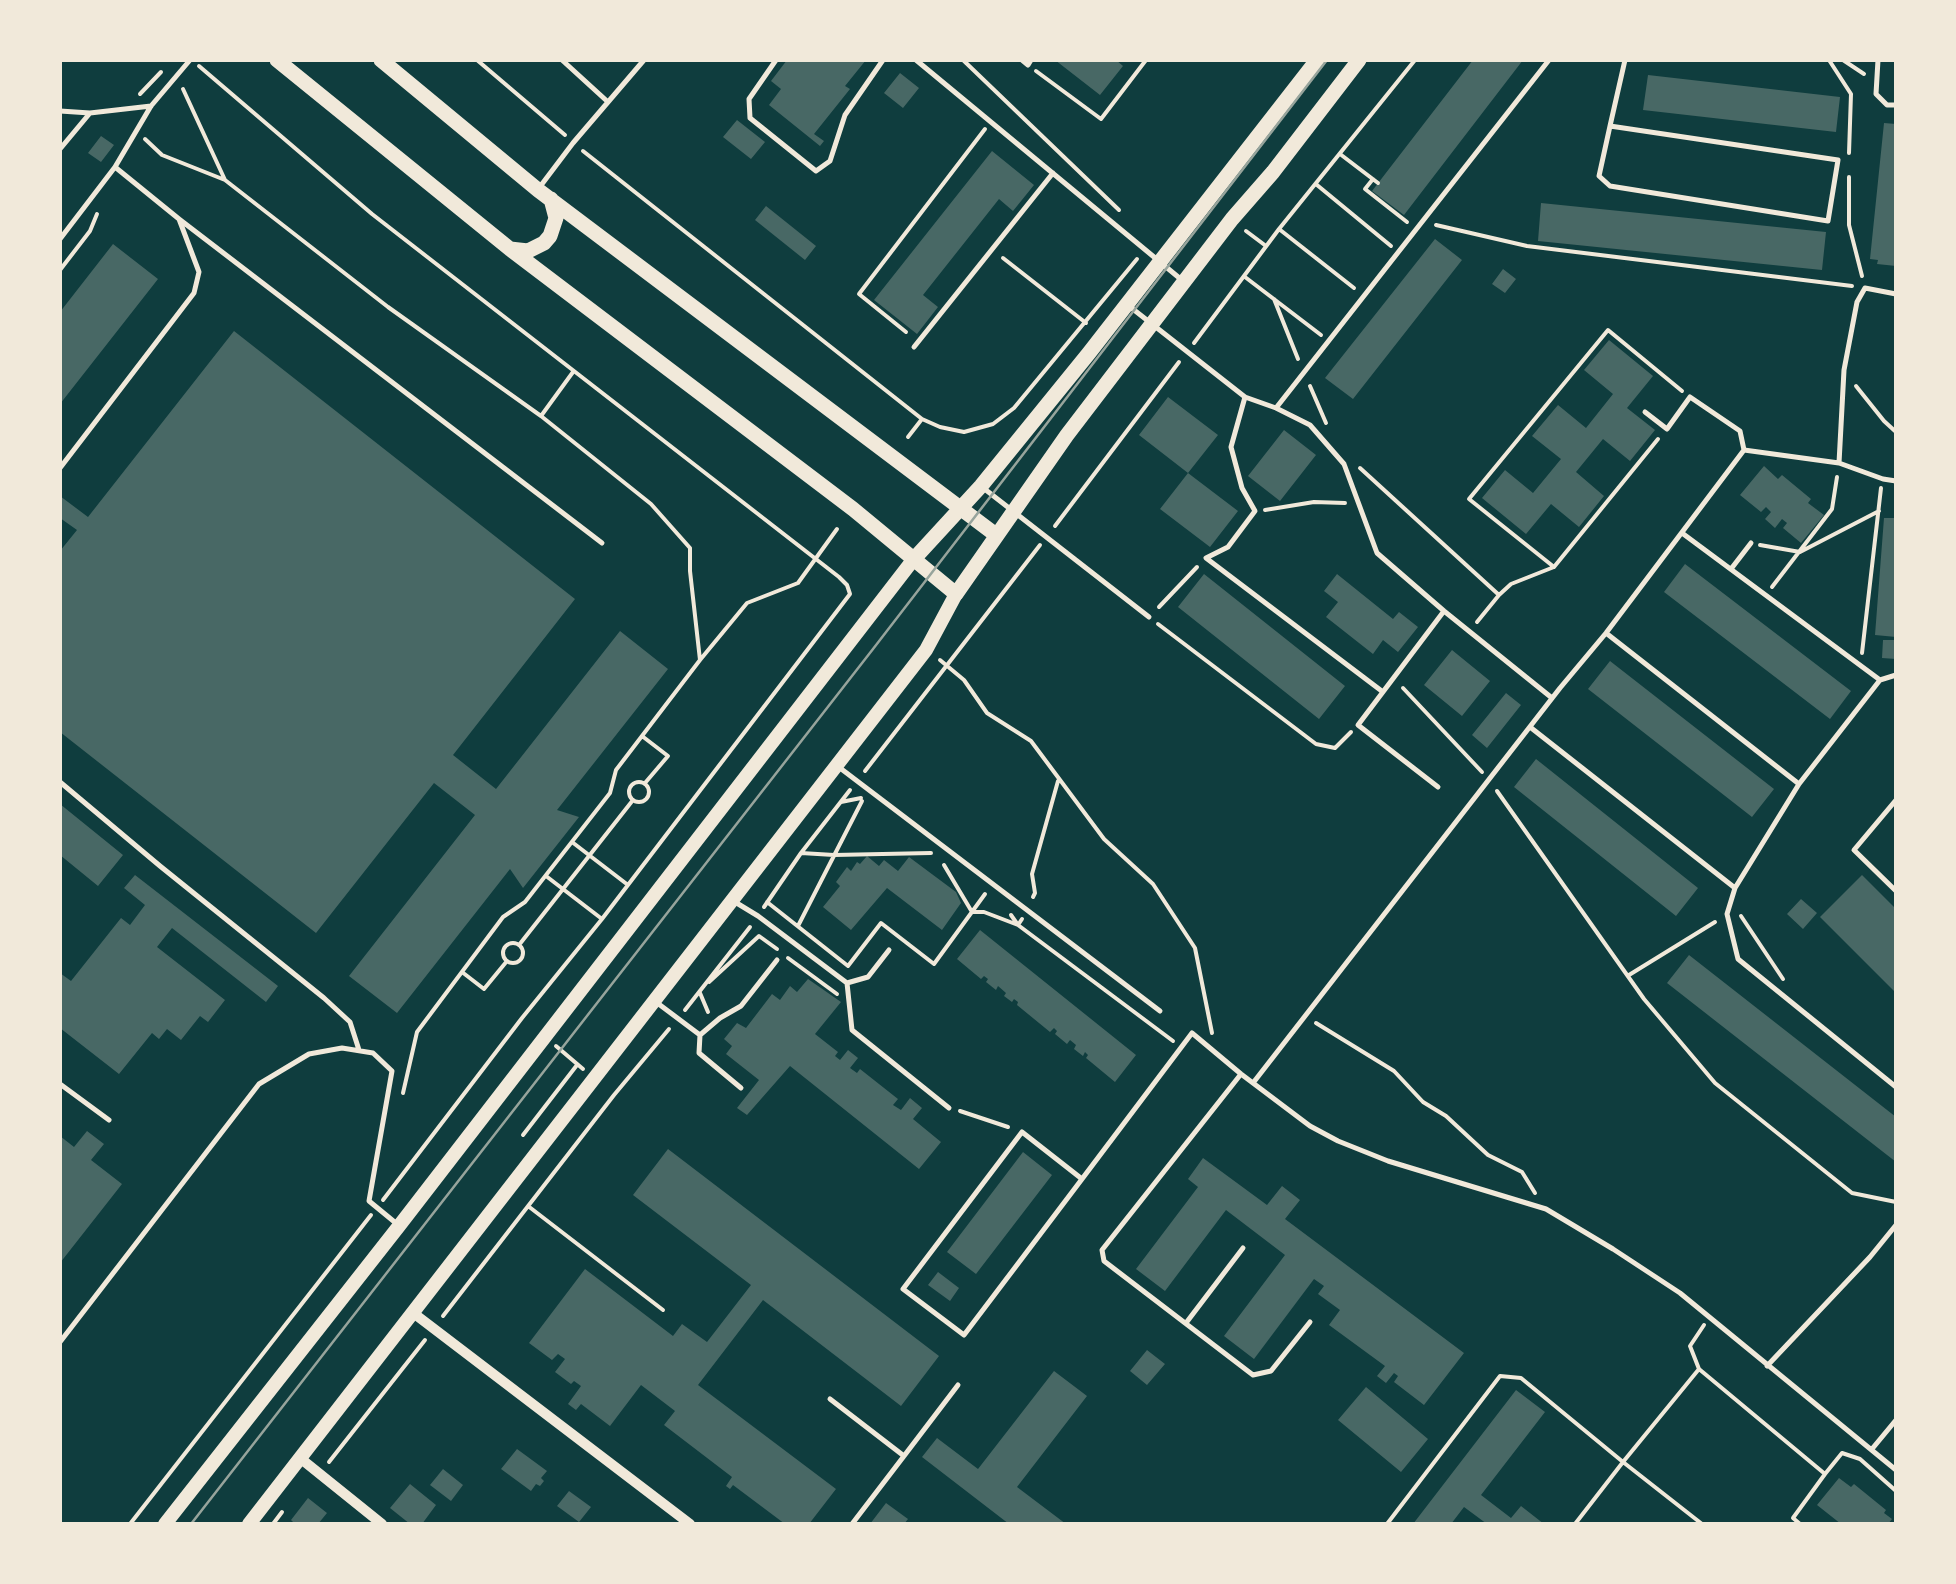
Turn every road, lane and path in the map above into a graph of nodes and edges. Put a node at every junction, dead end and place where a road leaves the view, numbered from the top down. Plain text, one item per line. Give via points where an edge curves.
1 (191, 60) edge
2 (277, 60) edge
3 (382, 60) edge
4 (478, 60) edge
5 (562, 60) edge
6 (644, 60) edge
7 (776, 60) edge
8 (883, 60) edge
9 (916, 60) edge
10 (963, 60) edge
11 (1146, 60) edge
12 (1317, 60) edge
13 (1360, 60) edge
14 (1548, 60) edge
15 (1625, 60) edge
16 (1843, 60) edge
17 (1878, 60) edge
18 (1027, 62) edge
19 (168, 64) dead end
20 (177, 76) junction
21 (1876, 82) junction
22 (126, 95) dead end
23 (608, 102) junction
24 (1896, 105) edge
25 (151, 106) junction
26 (60, 111) edge
27 (90, 112) junction
28 (991, 122) junction
29 (1610, 126) junction
30 (136, 131) junction
31 (573, 143) junction
32 (60, 150) edge
33 (1340, 154) dead end
34 (115, 167) junction
35 (1053, 173) junction
36 (224, 180) junction
37 (1316, 184) dead end
38 (544, 195) junction
39 (97, 214) dead end
40 (1125, 215) dead end
41 (180, 219) junction
42 (1422, 222) junction
43 (1243, 228) dead end
44 (1279, 229) dead end
45 (1416, 229) junction
46 (60, 239) edge
47 (1266, 246) dead end
48 (510, 249) junction
49 (992, 249) junction
50 (1398, 252) junction
51 (1161, 261) junction
52 (60, 270) edge
53 (1245, 276) dead end
54 (1184, 283) junction
55 (1864, 288) junction
56 (1896, 294) edge
57 (1364, 296) junction
58 (1128, 304) junction
59 (1153, 325) junction
60 (906, 332) dead end
61 (1329, 341) junction
62 (914, 347) dead end
63 (1844, 370) junction
64 (572, 372) junction
65 (1245, 397) junction
66 (1690, 397) junction
67 (1276, 408) junction
68 (1645, 412) dead end
69 (540, 416) junction
70 (922, 418) junction
71 (1666, 429) junction
72 (1896, 432) edge
73 (908, 437) dead end
74 (1744, 450) junction
75 (1350, 458) dead end
76 (1840, 462) junction
77 (60, 468) edge
78 (1882, 479) junction
79 (1896, 481) edge
80 (981, 486) junction
81 (1359, 503) junction
82 (961, 507) junction
83 (1879, 510) junction
84 (1013, 511) junction
85 (1255, 511) junction
86 (837, 530) dead end
87 (1682, 532) junction
88 (996, 535) junction
89 (602, 542) dead end
90 (1750, 543) joint
91 (1800, 552) junction
92 (1206, 558) junction
93 (814, 559) junction
94 (914, 560) junction
95 (1554, 567) junction
96 (1730, 569) junction
97 (956, 594) junction
98 (1499, 594) junction
99 (1766, 595) junction
100 (1444, 611) junction
101 (1149, 617) junction
102 (1475, 625) dead end
103 (1606, 633) junction
104 (700, 660) junction
105 (940, 660) dead end
106 (949, 666) junction
107 (1861, 666) junction
108 (1896, 675) edge
109 (1394, 678) junction
110 (1880, 680) junction
111 (1383, 692) junction
112 (1552, 698) junction
113 (1358, 725) junction
114 (1530, 727) junction
115 (642, 736) junction
116 (837, 766) junction
117 (1059, 778) junction
118 (858, 781) junction
119 (1490, 781) junction
120 (60, 782) edge
121 (645, 783) junction
122 (1799, 784) junction
123 (1438, 787) dead end
124 (633, 800) junction
125 (1896, 800) edge
126 (841, 802) junction
127 (572, 842) junction
128 (924, 844) dead end
129 (551, 852) dead end
130 (801, 853) junction
131 (937, 853) junction
132 (589, 855) junction
133 (834, 855) junction
134 (559, 858) junction
135 (949, 863) dead end
136 (545, 876) junction
137 (628, 884) junction
138 (1735, 888) junction
139 (562, 889) junction
140 (1896, 892) edge
141 (986, 894) dead end
142 (732, 900) junction
143 (1730, 900) junction
144 (768, 902) junction
145 (1027, 910) junction
146 (972, 912) junction
147 (1010, 912) dead end
148 (1727, 914) junction
149 (758, 916) junction
150 (602, 918) junction
151 (1018, 924) junction
152 (798, 926) junction
153 (744, 934) junction
154 (759, 936) dead end
155 (518, 944) junction
156 (889, 950) dead end
157 (777, 960) dead end
158 (506, 961) junction
159 (462, 972) junction
160 (1628, 976) junction
161 (1784, 980) dead end
162 (847, 984) junction
163 (654, 1000) junction
164 (1160, 1011) dead end
165 (1304, 1016) junction
166 (522, 1018) junction
167 (677, 1020) junction
168 (700, 1035) junction
169 (544, 1036) junction
170 (1181, 1048) junction
171 (359, 1050) junction
172 (1216, 1054) junction
173 (578, 1064) junction
174 (1241, 1074) junction
175 (594, 1078) junction
176 (1253, 1083) junction
177 (60, 1084) edge
178 (740, 1088) dead end
179 (1896, 1088) edge
180 (614, 1095) junction
181 (399, 1108) dead end
182 (949, 1108) joint
183 (109, 1120) dead end
184 (1022, 1132) junction
185 (523, 1135) dead end
186 (1082, 1178) junction
187 (381, 1184) dead end
188 (384, 1200) junction
189 (1896, 1202) edge
190 (528, 1206) junction
191 (377, 1208) junction
192 (1546, 1209) junction
193 (1896, 1225) edge
194 (399, 1226) junction
195 (1243, 1248) dead end
196 (663, 1310) dead end
197 (412, 1312) junction
198 (1709, 1317) junction
199 (1310, 1322) dead end
200 (1186, 1323) junction
201 (434, 1328) junction
202 (60, 1342) edge
203 (1767, 1366) junction
204 (1698, 1369) junction
205 (958, 1385) dead end
206 (830, 1398) dead end
207 (1896, 1420) edge
208 (1872, 1449) junction
209 (904, 1456) junction
210 (300, 1458) junction
211 (1623, 1462) junction
212 (1896, 1470) edge
213 (320, 1474) junction
214 (1825, 1474) junction
215 (1896, 1491) edge
216 (284, 1509) dead end
217 (130, 1524) edge
218 (165, 1524) edge
219 (249, 1524) edge
220 (273, 1524) edge
221 (382, 1524) edge
222 (690, 1524) edge
223 (852, 1524) edge
224 (1386, 1524) edge
225 (1574, 1524) edge
226 (1702, 1524) edge
227 (1800, 1524) edge

1 - 20 lane
1 - 64 path
2 - 48 main road
3 - 38 main road
4 - 31 path
5 - 23 lane
6 - 23 lane
7 - 8 lane via 748,99 750,118 816,171 830,161 845,115
9 - 28 lane
10 - 40 path
11 - 18 path via 1101,119
12 - 51 main road
13 - 54 main road
14 - 42 lane
15 - 29 lane
16 - 21 path
17 - 21 lane
19 - 22 path via 141,94
20 - 25 lane
20 - 36 path
21 - 24 lane via 1876,94
23 - 31 lane
25 - 27 lane
25 - 30 lane
26 - 27 lane
27 - 32 lane
28 - 35 lane
28 - 60 path via 859,294
29 - 29 lane via 1838,160 1828,221 1610,186 1599,176
30 - 34 lane
30 - 36 path via 162,155
31 - 38 lane
31 - 70 path
33 - 45 path via 1375,181 1366,189
34 - 41 lane
34 - 46 lane
35 - 49 lane
35 - 51 lane
36 - 69 path
37 - 50 path
38 - 48 main road via 556,218 550,236 528,251
38 - 82 main road
39 - 52 path
41 - 77 lane via 199,272 194,293
41 - 89 lane
42 - 45 lane
42 - 55 path via 1526,246
43 - 47 path
44 - 57 path
45 - 50 lane
48 - 94 main road
49 - 62 lane
49 - 70 path via 1086,322 993,424 964,432
50 - 57 lane
51 - 54 lane
51 - 58 main road
53 - 61 path
54 - 59 main road
55 - 56 lane
55 - 63 lane
57 - 61 lane
58 - 59 lane
58 - 80 main road
59 - 65 lane
59 - 84 main road
61 - 67 lane
63 - 72 path
63 - 76 lane
64 - 69 path
64 - 93 path
65 - 67 lane
65 - 85 lane via 1231,448
66 - 71 lane
66 - 74 lane via 1740,431
66 - 95 path via 1608,330 1469,499
67 - 81 lane via 1310,425 1344,464
68 - 71 lane
69 - 104 path via 651,504 690,548
70 - 73 path
71 - 95 path
74 - 76 lane
74 - 87 lane
75 - 98 path
76 - 78 lane
76 - 91 path via 1832,510
78 - 79 lane
78 - 83 path
80 - 82 main road
80 - 84 lane
81 - 85 path
81 - 100 lane via 1378,553
82 - 88 main road
82 - 94 main road
83 - 91 path
83 - 107 path
84 - 88 main road
84 - 101 lane
85 - 92 lane via 1228,547
86 - 93 path
87 - 96 lane
87 - 103 lane
88 - 97 main road
90 - 91 path
90 - 96 lane
91 - 99 path
92 - 101 path
92 - 111 lane
93 - 104 path via 798,583 747,603
93 - 137 path via 853,596
94 - 97 main road
94 - 169 main road
95 - 98 path
96 - 99 lane
97 - 116 main road via 926,650
98 - 102 path
99 - 107 lane
100 - 109 lane
100 - 112 lane
101 - 113 path via 1316,744 1335,748
103 - 112 lane
103 - 122 lane
104 - 115 path
105 - 106 path
106 - 117 path via 987,713 1030,741
106 - 118 path
107 - 110 lane
108 - 110 lane
109 - 111 lane
109 - 119 path
110 - 122 lane
111 - 113 lane
112 - 114 lane
113 - 123 lane
114 - 119 lane
114 - 138 lane
115 - 121 path via 668,756
115 - 127 path
116 - 118 lane
116 - 142 main road
117 - 145 path
117 - 172 path via 1104,839 1153,884 1196,948
118 - 126 path
118 - 145 lane
119 - 160 path
119 - 165 lane
120 - 171 lane via 324,998 350,1022
121 - 124 path via 631,786
121 - 124 path via 648,798
122 - 138 lane
124 - 132 path
125 - 140 lane via 1854,850
126 - 130 path
126 - 133 path via 864,797
127 - 132 path
127 - 134 path
128 - 131 path
129 - 134 path
130 - 133 path
130 - 144 path
131 - 133 path
131 - 135 path
131 - 146 path
132 - 137 path
132 - 139 path
133 - 152 path
134 - 136 path
136 - 139 path
136 - 159 path via 502,917
137 - 150 path
138 - 143 lane
139 - 150 path
139 - 155 path
141 - 146 path
142 - 149 lane
142 - 163 main road
143 - 148 lane
143 - 161 path
144 - 149 path
144 - 152 path
145 - 151 path
145 - 164 lane
146 - 151 path
146 - 152 path via 934,964 881,923 848,966
147 - 151 path
148 - 160 path
148 - 179 lane via 1738,959
149 - 153 path
149 - 162 lane
150 - 166 path
151 - 170 path
153 - 154 path
153 - 167 path
155 - 158 path via 504,947
155 - 158 path via 521,959
156 - 162 lane via 868,977
157 - 168 lane via 742,1006
158 - 159 path via 484,988
159 - 181 path via 417,1032
160 - 189 path via 1715,1083 1852,1194
162 - 182 lane via 852,1030
163 - 167 lane
163 - 175 main road
165 - 176 lane
165 - 192 path via 1394,1071 1488,1156 1522,1172
166 - 169 path
166 - 188 path
167 - 168 lane
167 - 180 path
168 - 178 lane via 698,1054
169 - 173 path
169 - 194 main road
170 - 172 lane via 1192,1033
170 - 186 lane
171 - 191 lane via 392,1071 368,1200
171 - 202 lane via 309,1054 260,1084
172 - 174 lane
173 - 175 path
173 - 185 path
174 - 176 lane
174 - 200 lane via 1102,1250 1104,1260
175 - 180 path
175 - 197 main road
176 - 192 lane via 1338,1141
177 - 183 lane
180 - 190 path
182 - 184 path
184 - 186 lane
184 - 186 lane via 903,1289 964,1335
187 - 188 path
188 - 191 path
190 - 196 path
190 - 201 path
191 - 194 lane
191 - 217 path
192 - 198 lane
193 - 203 lane
194 - 218 main road
195 - 200 lane
197 - 201 street
197 - 210 main road
198 - 203 lane
198 - 204 path via 1690,1346
199 - 200 lane via 1271,1371 1253,1375
201 - 213 path
201 - 222 street
203 - 208 lane
204 - 211 path
204 - 214 path
205 - 209 lane
206 - 209 lane
207 - 208 lane
208 - 212 lane
209 - 223 lane
210 - 213 street
210 - 219 main road
211 - 224 path via 1521,1378 1500,1376
211 - 225 path
211 - 226 path
213 - 221 street
214 - 215 path via 1842,1453 1860,1459
214 - 227 path via 1793,1518
216 - 220 path

